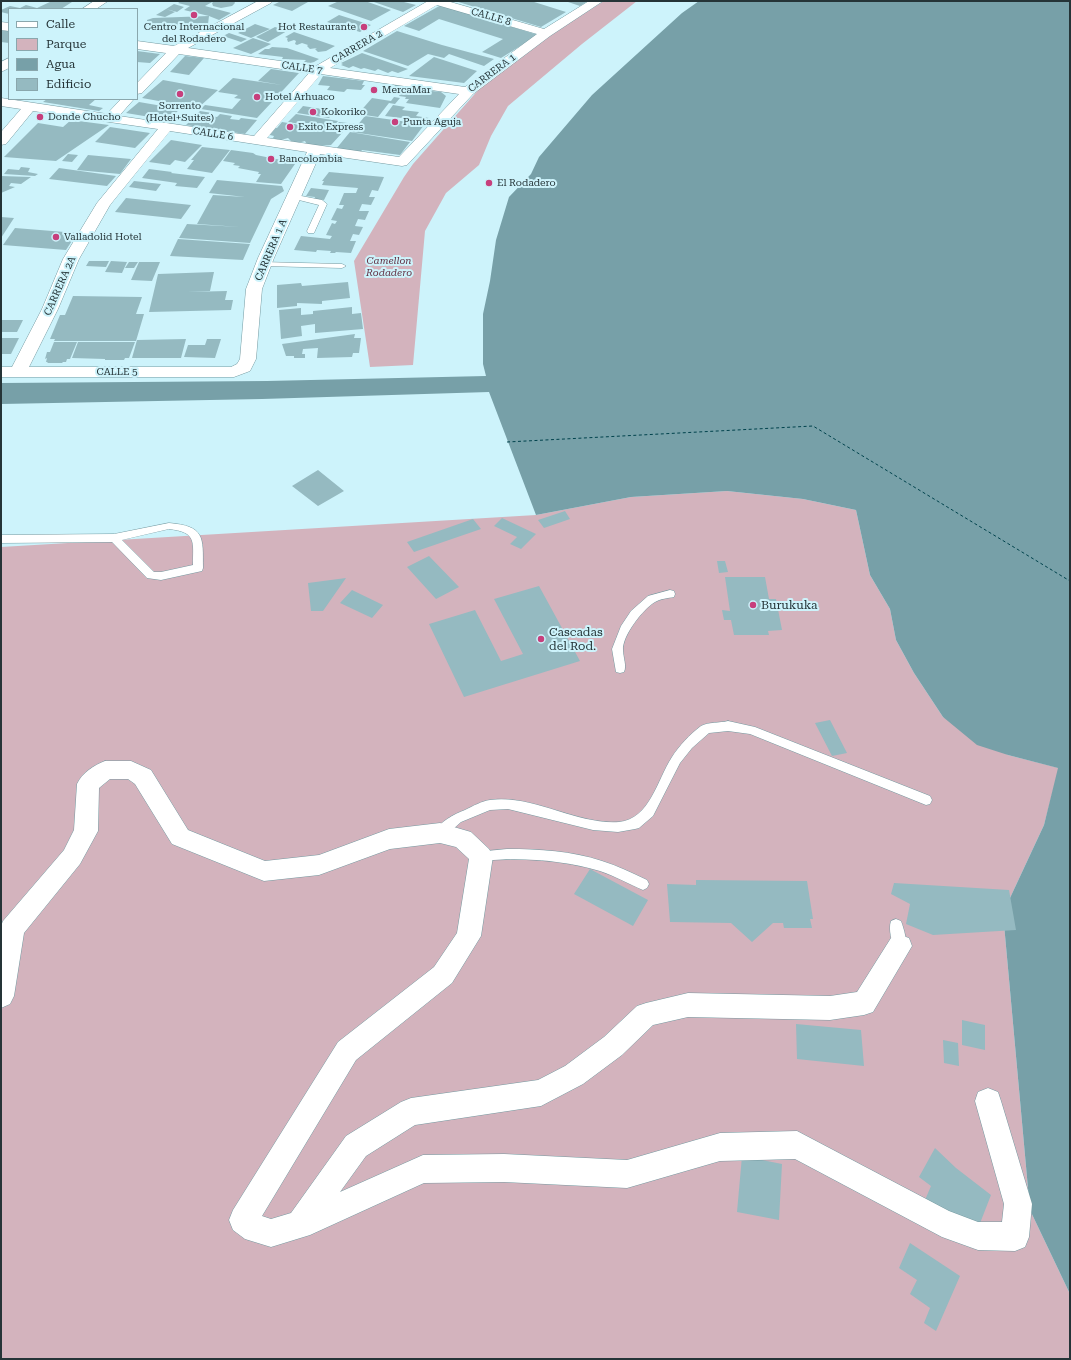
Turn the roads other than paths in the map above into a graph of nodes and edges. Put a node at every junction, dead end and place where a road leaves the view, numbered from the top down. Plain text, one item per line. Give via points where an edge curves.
1 (102, 1) edge
2 (266, 1) edge
3 (435, 1) edge
4 (597, 1) edge
5 (90, 8) edge
6 (546, 33) junction
7 (138, 44) edge
8 (176, 50) junction
9 (318, 70) junction
10 (138, 89) edge
11 (468, 91) junction
12 (127, 100) edge
13 (1, 102) edge
14 (29, 107) junction
15 (109, 119) junction
16 (168, 127) junction
17 (1, 140) edge
18 (256, 141) junction
19 (316, 149) junction
20 (402, 162) joint
21 (294, 196) junction
22 (311, 231) dead end
23 (264, 264) junction
24 (342, 266) dead end
25 (1, 372) edge
26 (18, 372) junction
27 (234, 372) joint
28 (114, 538) junction
29 (1, 539) edge
30 (670, 594) dead end
31 (620, 669) dead end
32 (926, 800) dead end
33 (440, 833) junction
34 (481, 856) junction
35 (643, 884) dead end
36 (898, 936) dead end
37 (1, 996) edge
38 (988, 1101) dead end
39 (300, 1225) junction

1 - 5 street
2 - 8 street
3 - 6 street, CALLE 8
3 - 9 street, CARRERA 2
4 - 6 street, CARRERA 1
6 - 11 street, CARRERA 1
7 - 8 street, CALLE 7
8 - 9 street, CALLE 7
8 - 10 street
9 - 11 street, CALLE 7
9 - 18 street, CARRERA 2
11 - 20 street, CARRERA 1
12 - 15 street
13 - 14 street, CALLE 6
14 - 15 street, CALLE 6
14 - 17 street
15 - 16 street, CALLE 6
16 - 18 street, CALLE 6
16 - 26 street, CARRERA 2A via 104,203 71,259 50,309
18 - 19 street, CALLE 6
19 - 20 street, CALLE 6
19 - 21 street, CARRERA 1 A
21 - 22 lane via 323,204
21 - 23 street, CARRERA 1 A
23 - 24 lane
23 - 27 street, CARRERA 1 A via 254,289 248,359 244,367
25 - 26 street, CALLE 5
26 - 27 street, CALLE 5
28 - 28 lane via 151,575 158,576 198,568 198,540 189,529 169,526
28 - 29 lane
30 - 31 lane via 652,599 635,614 625,629 617,650
32 - 33 lane via 751,730 728,726 706,730 688,745 676,760 649,812 635,824 618,827 592,825 508,804 489,805 457,818
33 - 34 street via 463,839
33 - 37 street via 389,839 318,865 264,871 180,837 143,777 131,770 105,770 88,784 86,830 72,856 12,929
34 - 35 lane via 548,856 595,864
34 - 39 street via 469,936 444,975 347,1052 243,1220 255,1230 271,1233
36 - 39 street via 864,1003 830,1008 688,1005 646,1015 613,1046 585,1067 541,1093 411,1112 356,1146
38 - 39 street via 1018,1204 1015,1237 978,1236 942,1223 797,1145 720,1147 627,1174 504,1168 423,1169

